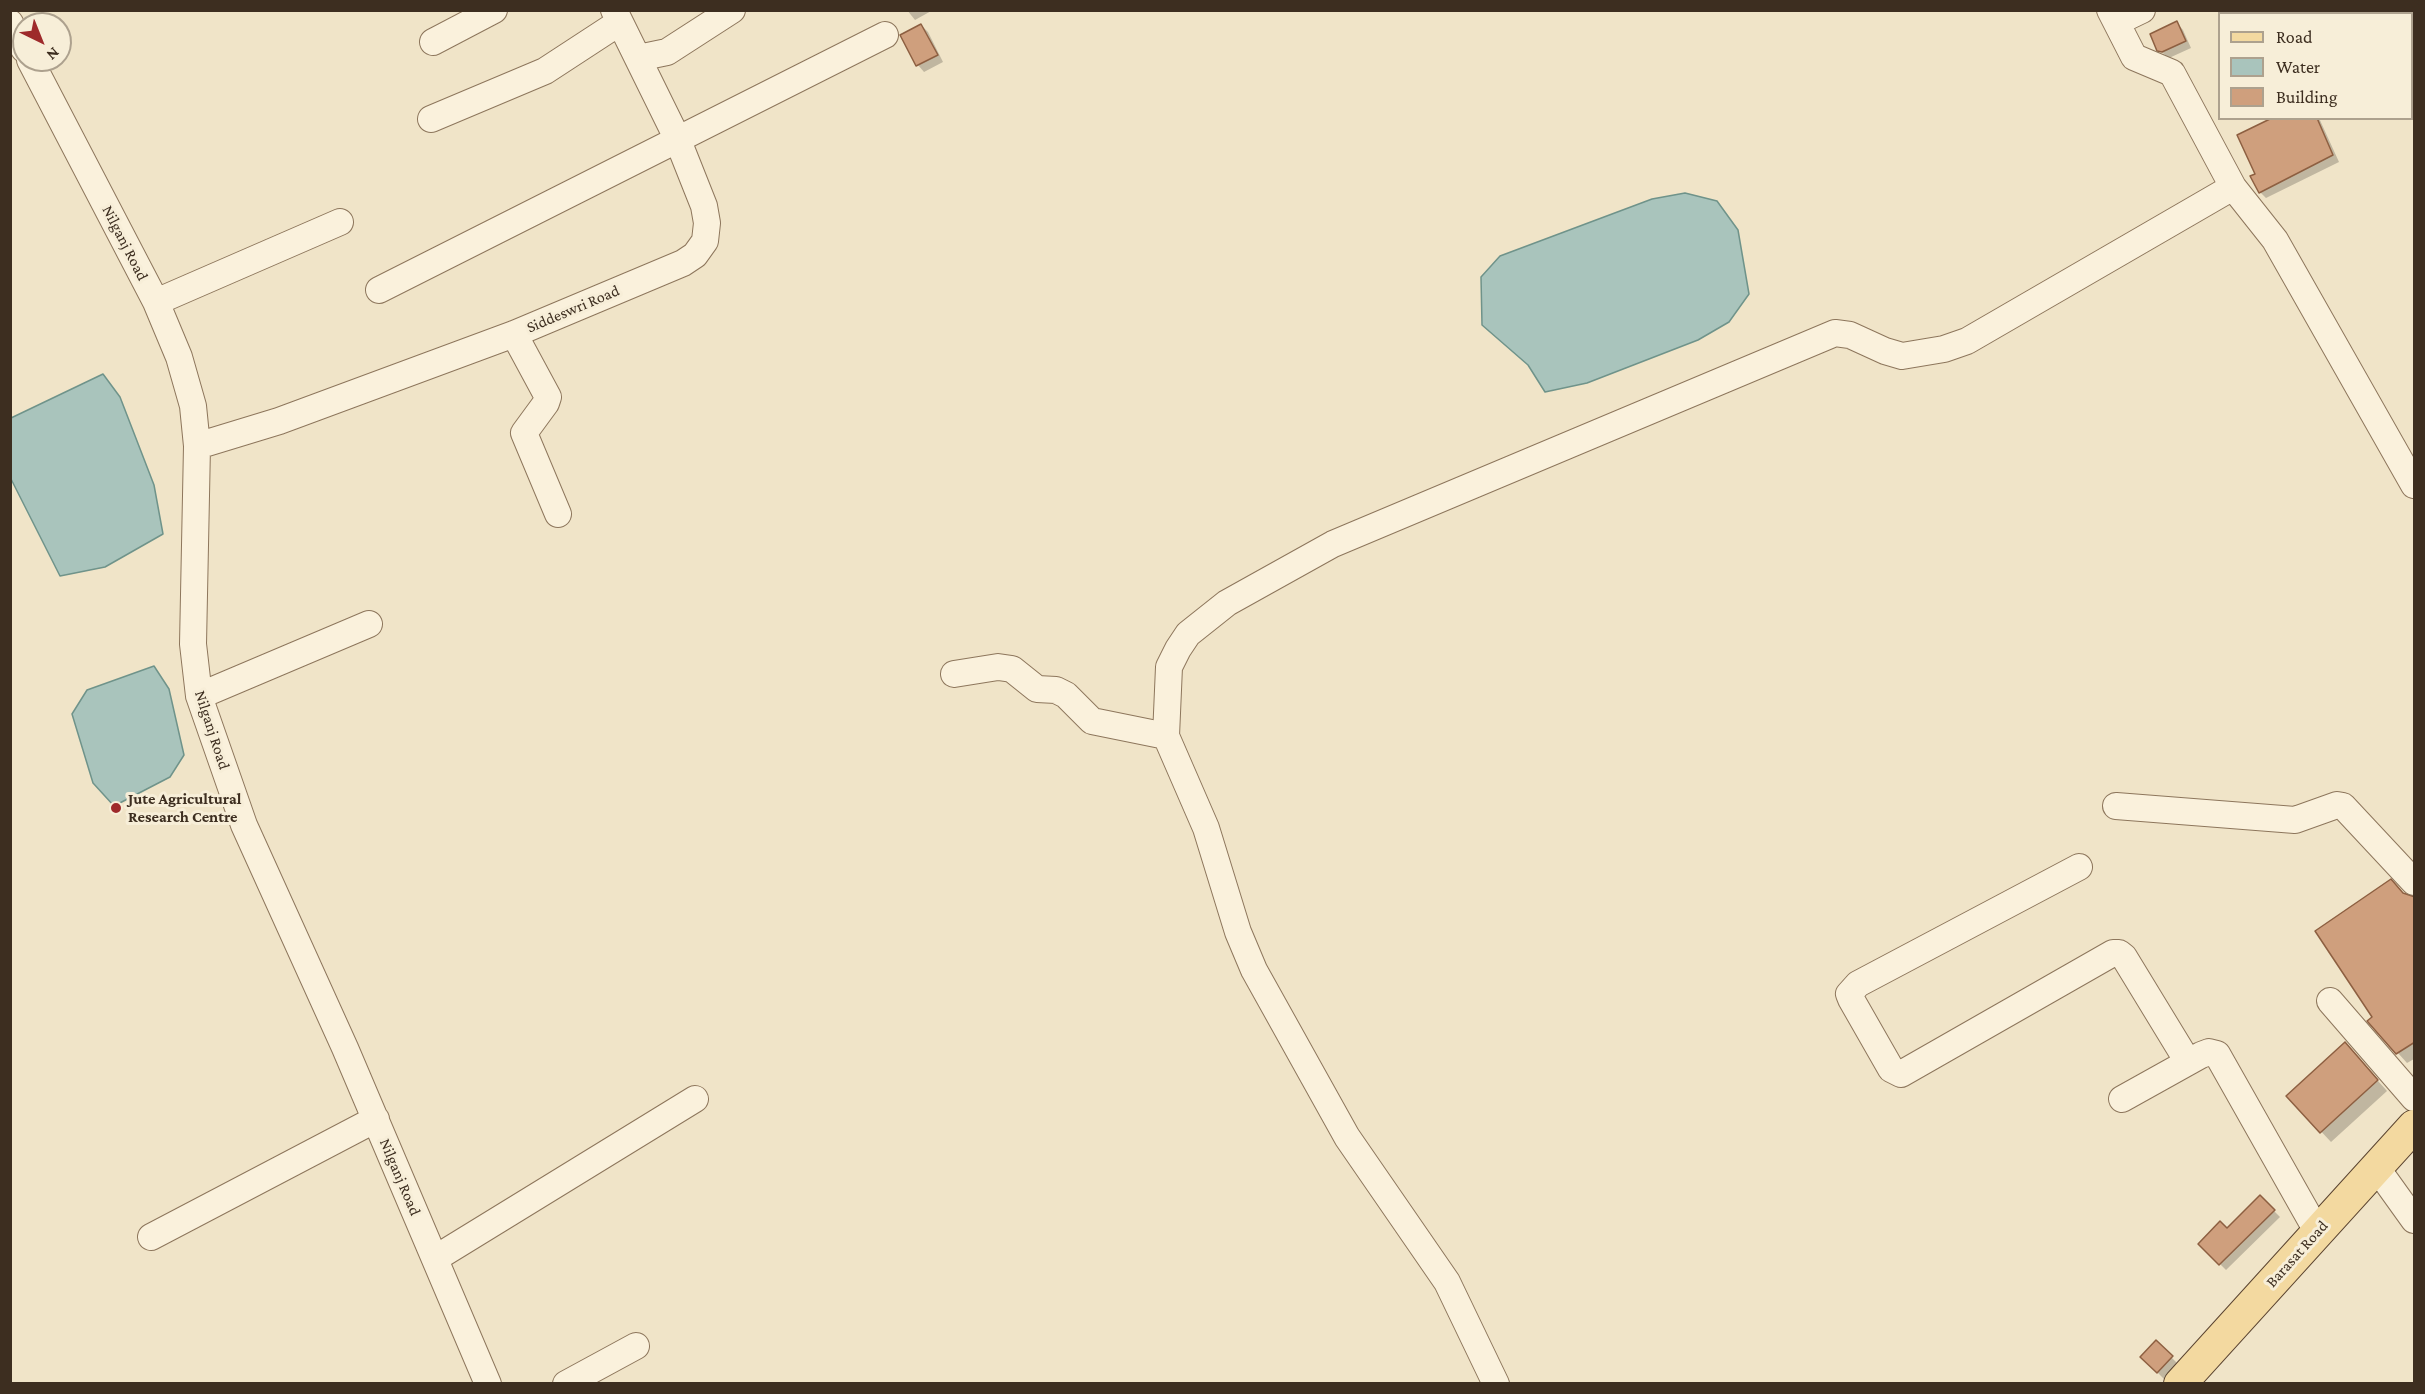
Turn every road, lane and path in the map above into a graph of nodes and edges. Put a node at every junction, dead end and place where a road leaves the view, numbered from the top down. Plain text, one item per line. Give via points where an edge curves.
1 (494, 10) edge
2 (732, 10) edge
3 (2142, 10) edge
4 (617, 16) edge
5 (2114, 16) edge
6 (885, 35) dead end
7 (433, 42) dead end
8 (638, 58) junction
9 (36, 72) edge
10 (431, 119) dead end
11 (677, 138) junction
12 (2233, 187) junction
13 (340, 222) dead end
14 (379, 290) dead end
15 (156, 302) junction
16 (514, 334) junction
17 (197, 446) junction
18 (2415, 485) edge
19 (558, 514) dead end
20 (369, 624) dead end
21 (954, 674) dead end
22 (199, 696) junction
23 (1166, 736) junction
24 (2116, 806) dead end
25 (2079, 867) dead end
26 (2415, 882) edge
27 (2330, 1001) dead end
28 (2188, 1062) junction
29 (2415, 1098) edge
30 (694, 1099) dead end
31 (2122, 1099) dead end
32 (376, 1119) junction
33 (2415, 1126) edge
34 (2376, 1167) junction
35 (2415, 1220) edge
36 (2317, 1231) junction
37 (151, 1237) dead end
38 (436, 1258) junction
39 (636, 1346) dead end
40 (488, 1383) edge
41 (566, 1383) edge
42 (1496, 1383) edge
43 (2180, 1383) edge

1 - 7 street
2 - 8 street via 668,52
3 - 5 street
4 - 8 street, Siddeswri Road
4 - 10 street via 545,71
5 - 12 street via 2134,57 2172,74
6 - 11 street
8 - 11 street, Siddeswri Road
9 - 15 street, Nilganj Road
11 - 14 street
11 - 16 street, Siddeswri Road via 707,223 705,241 695,255
12 - 18 street via 2275,240
12 - 23 street via 1955,346 1902,356 1835,333 1333,544 1227,603 1188,634 1170,668
13 - 15 street
15 - 17 street, Nilganj Road via 194,406
16 - 17 street, Siddeswri Road via 279,421
16 - 19 street via 548,397 524,433
17 - 22 street, Nilganj Road via 193,644
20 - 22 street
21 - 23 street via 998,667 1012,669 1037,688 1066,695 1092,721
22 - 32 street, Nilganj Road via 244,825
23 - 42 street via 1206,828 1238,932 1264,990 1347,1137 1447,1282
24 - 26 street via 2295,820 2343,806
25 - 28 street via 1858,984 1849,994 1890,1069 1901,1074 2119,953
27 - 29 street
28 - 31 street
28 - 36 street via 2209,1052 2217,1054
30 - 38 street
32 - 37 street
32 - 38 street, Nilganj Road
33 - 34 main road, Barasat Road
34 - 35 street
34 - 36 main road, Barasat Road
36 - 43 main road, Barasat Road
38 - 40 street, Nilganj Road
39 - 41 street

